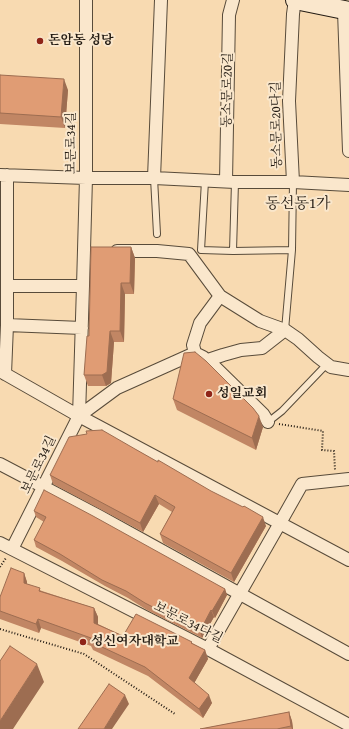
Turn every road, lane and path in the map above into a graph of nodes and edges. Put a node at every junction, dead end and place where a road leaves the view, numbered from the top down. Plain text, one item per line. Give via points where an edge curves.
1 (86, 0) edge
2 (161, 0) edge
3 (233, 0) edge
4 (295, 0) edge
5 (317, 0) edge
6 (346, 7) edge
7 (349, 151) edge
8 (3, 175) edge
9 (86, 178) junction
10 (154, 178) junction
11 (205, 181) junction
12 (230, 181) junction
13 (293, 182) junction
14 (349, 185) edge
15 (157, 234) dead end
16 (84, 250) junction
17 (292, 250) junction
18 (234, 251) junction
19 (8, 286) junction
20 (84, 286) junction
21 (220, 296) junction
22 (8, 325) junction
23 (82, 328) junction
24 (285, 330) junction
25 (195, 353) junction
26 (208, 360) junction
27 (327, 364) junction
28 (349, 370) edge
29 (3, 372) edge
30 (79, 416) junction
31 (268, 422) junction
32 (0, 464) edge
33 (347, 479) edge
34 (43, 487) junction
35 (280, 523) junction
36 (0, 543) edge
37 (12, 549) junction
38 (349, 560) edge
39 (240, 594) junction
40 (0, 629) edge
41 (208, 649) junction
42 (349, 654) edge
43 (175, 714) dead end
44 (349, 725) edge

1 - 9 street, 보문로34길
2 - 10 street
3 - 12 street, 동소문로20길 via 230,15
4 - 6 street
4 - 13 street, 동소문로20다길 via 289,101
5 - 6 street
6 - 7 street
8 - 9 street
8 - 19 street
9 - 10 street
9 - 16 street, 보문로34길
10 - 11 street
10 - 15 lane
11 - 12 street
11 - 18 lane via 201,250
12 - 13 street
12 - 18 lane
13 - 14 street
13 - 17 lane, 동소문로20다길
16 - 20 street, 보문로34길
16 - 21 street via 189,254
17 - 18 lane
17 - 24 lane, 동소문로20다길
19 - 20 street
19 - 22 street
20 - 23 street, 보문로34길
21 - 24 street via 260,321
21 - 25 street via 200,322 193,345
22 - 23 street
22 - 29 street
23 - 30 street, 보문로34길
24 - 26 street via 262,348 241,350
24 - 27 street
25 - 26 street
25 - 30 street via 117,388
26 - 31 street
27 - 28 street
27 - 31 lane
29 - 30 street
30 - 34 street, 보문로34길
30 - 35 street
31 - 33 path via 323,431 322,450 334,451 335,470 342,468
32 - 34 street
33 - 35 street via 302,484
34 - 37 street, 보문로34길
34 - 39 street
35 - 38 street
35 - 39 street
36 - 37 street
37 - 41 street, 보문로34다길
39 - 41 street
39 - 42 street
40 - 43 path via 84,654
41 - 44 street, 보문로34다길

